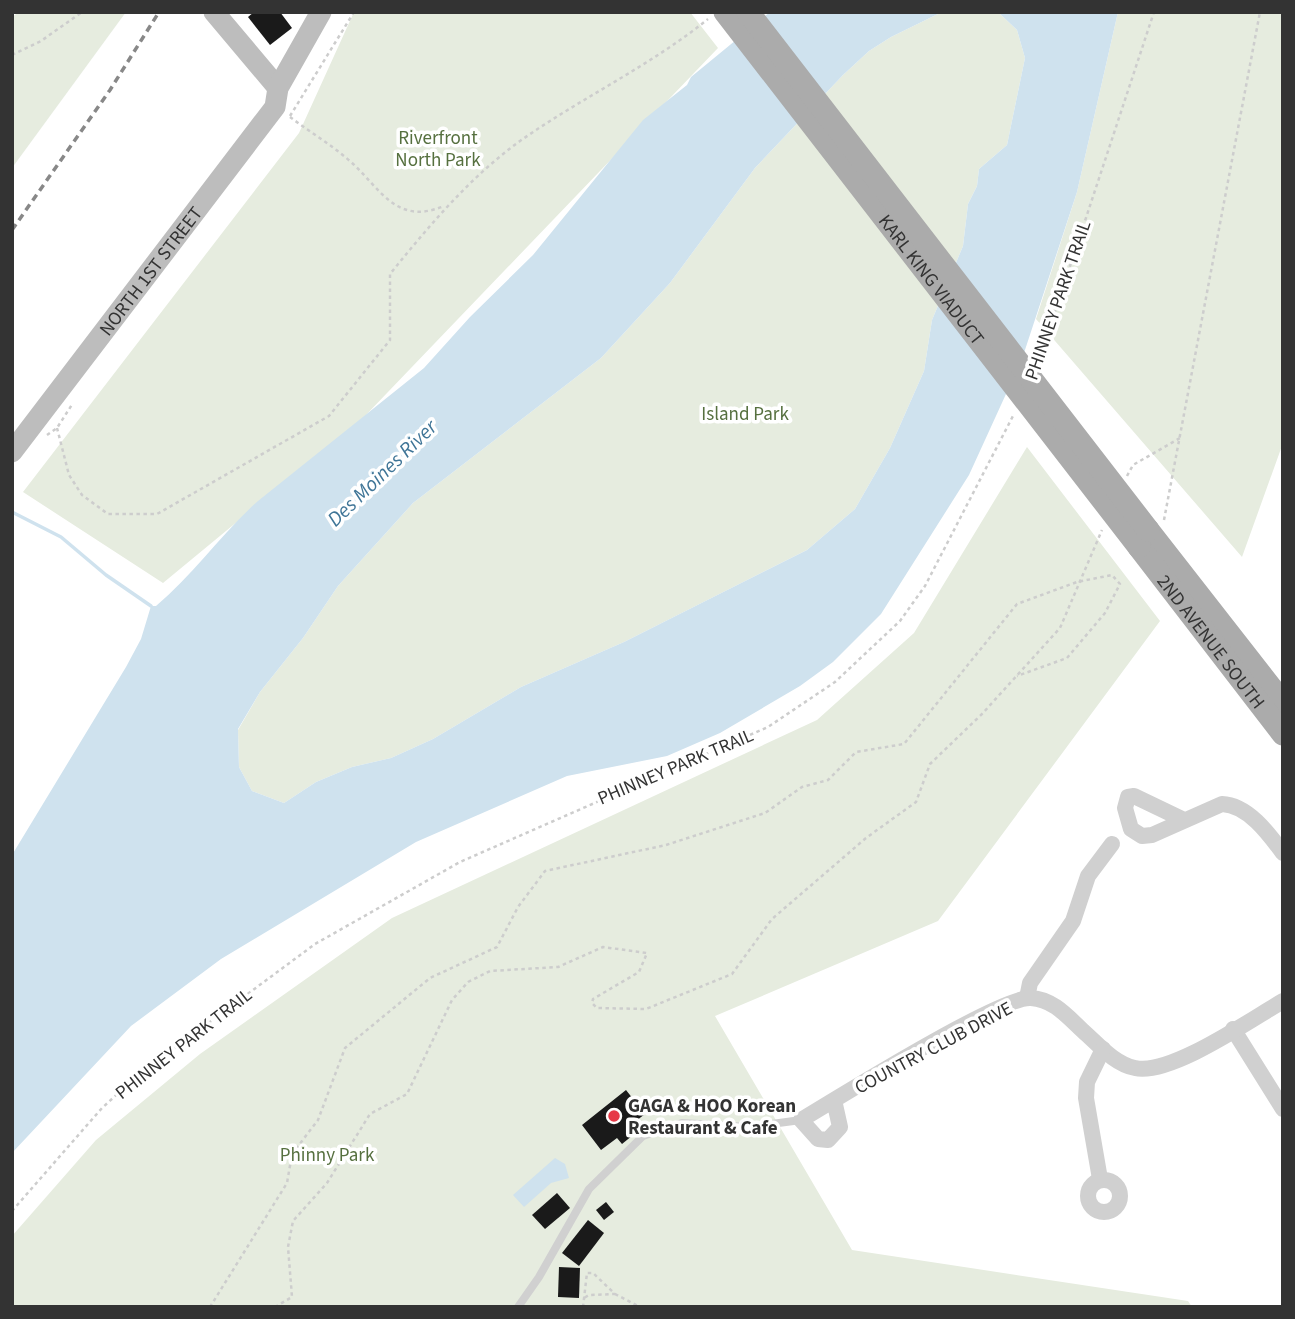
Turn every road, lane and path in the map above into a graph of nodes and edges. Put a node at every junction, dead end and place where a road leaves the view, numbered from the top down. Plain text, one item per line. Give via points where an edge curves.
1 (82, 12) edge
2 (214, 12) edge
3 (321, 12) edge
4 (354, 12) edge
5 (716, 12) edge
6 (725, 12) edge
7 (748, 12) edge
8 (1154, 12) edge
9 (1260, 12) edge
10 (12, 55) edge
11 (278, 88) junction
12 (447, 205) junction
13 (1037, 365) dead end
14 (74, 401) dead end
15 (1016, 410) dead end
16 (13, 451) edge
17 (1150, 534) junction
18 (1077, 582) junction
19 (1015, 676) junction
20 (1283, 703) edge
21 (1283, 734) edge
22 (1184, 820) dead end
23 (1112, 844) dead end
24 (1283, 853) edge
25 (1027, 998) junction
26 (1283, 1001) edge
27 (1233, 1029) junction
28 (1103, 1049) junction
29 (834, 1100) junction
30 (1283, 1108) edge
31 (801, 1120) junction
32 (1100, 1179) dead end
33 (12, 1211) edge
34 (615, 1294) junction
35 (584, 1298) junction
36 (210, 1307) edge
37 (275, 1307) edge
38 (518, 1307) edge
39 (583, 1307) edge
40 (640, 1307) edge

1 - 10 path
2 - 11 street
3 - 11 street, NORTH 1ST STREET
4 - 12 path via 290,117 351,162 385,199 407,211 431,212
5 - 12 path via 676,45 520,142
6 - 17 main road, KARL KING VIADUCT, bridge
7 - 17 main road, KARL KING VIADUCT, bridge
8 - 13 path, PHINNEY PARK TRAIL
9 - 17 path
11 - 16 street, NORTH 1ST STREET via 275,107
12 - 14 path via 390,274 390,340 329,416 157,514 108,514 82,495 69,475 57,428
15 - 33 path, PHINNEY PARK TRAIL via 925,586 900,621 835,682 768,727 460,862 315,944 137,1076 102,1108
17 - 20 main road
17 - 21 main road, 2ND AVENUE SOUTH
18 - 19 path via 1060,628
18 - 19 path via 1112,575 1120,584 1105,612 1067,658
18 - 36 path via 1017,604 904,744 856,752 828,780 803,787 765,813 666,845 545,871 497,947 430,978 345,1048 318,1120 292,1154 287,1183
19 - 37 path via 930,764 916,802 866,838 772,919 732,974 646,1009 597,1009 592,1003 639,972 647,953 603,947 558,967 490,971 468,982 452,1000 407,1094 370,1114 327,1183 293,1221 288,1247 292,1297
22 - 24 street via 1231,804 1256,822
23 - 25 street via 1088,876 1073,921 1030,984
25 - 28 street, COUNTRY CLUB DRIVE via 1045,1000
25 - 29 street, COUNTRY CLUB DRIVE via 991,1011
26 - 27 street, COUNTRY CLUB DRIVE
27 - 28 street, COUNTRY CLUB DRIVE via 1160,1068 1133,1068
27 - 30 street
28 - 32 street via 1087,1082 1086,1098
29 - 31 street, COUNTRY CLUB DRIVE
29 - 31 street via 840,1127 828,1140 811,1134
31 - 38 lane via 749,1127 682,1123 643,1136 589,1189
34 - 35 path
34 - 35 path via 593,1273 587,1273
34 - 40 path
35 - 39 path

